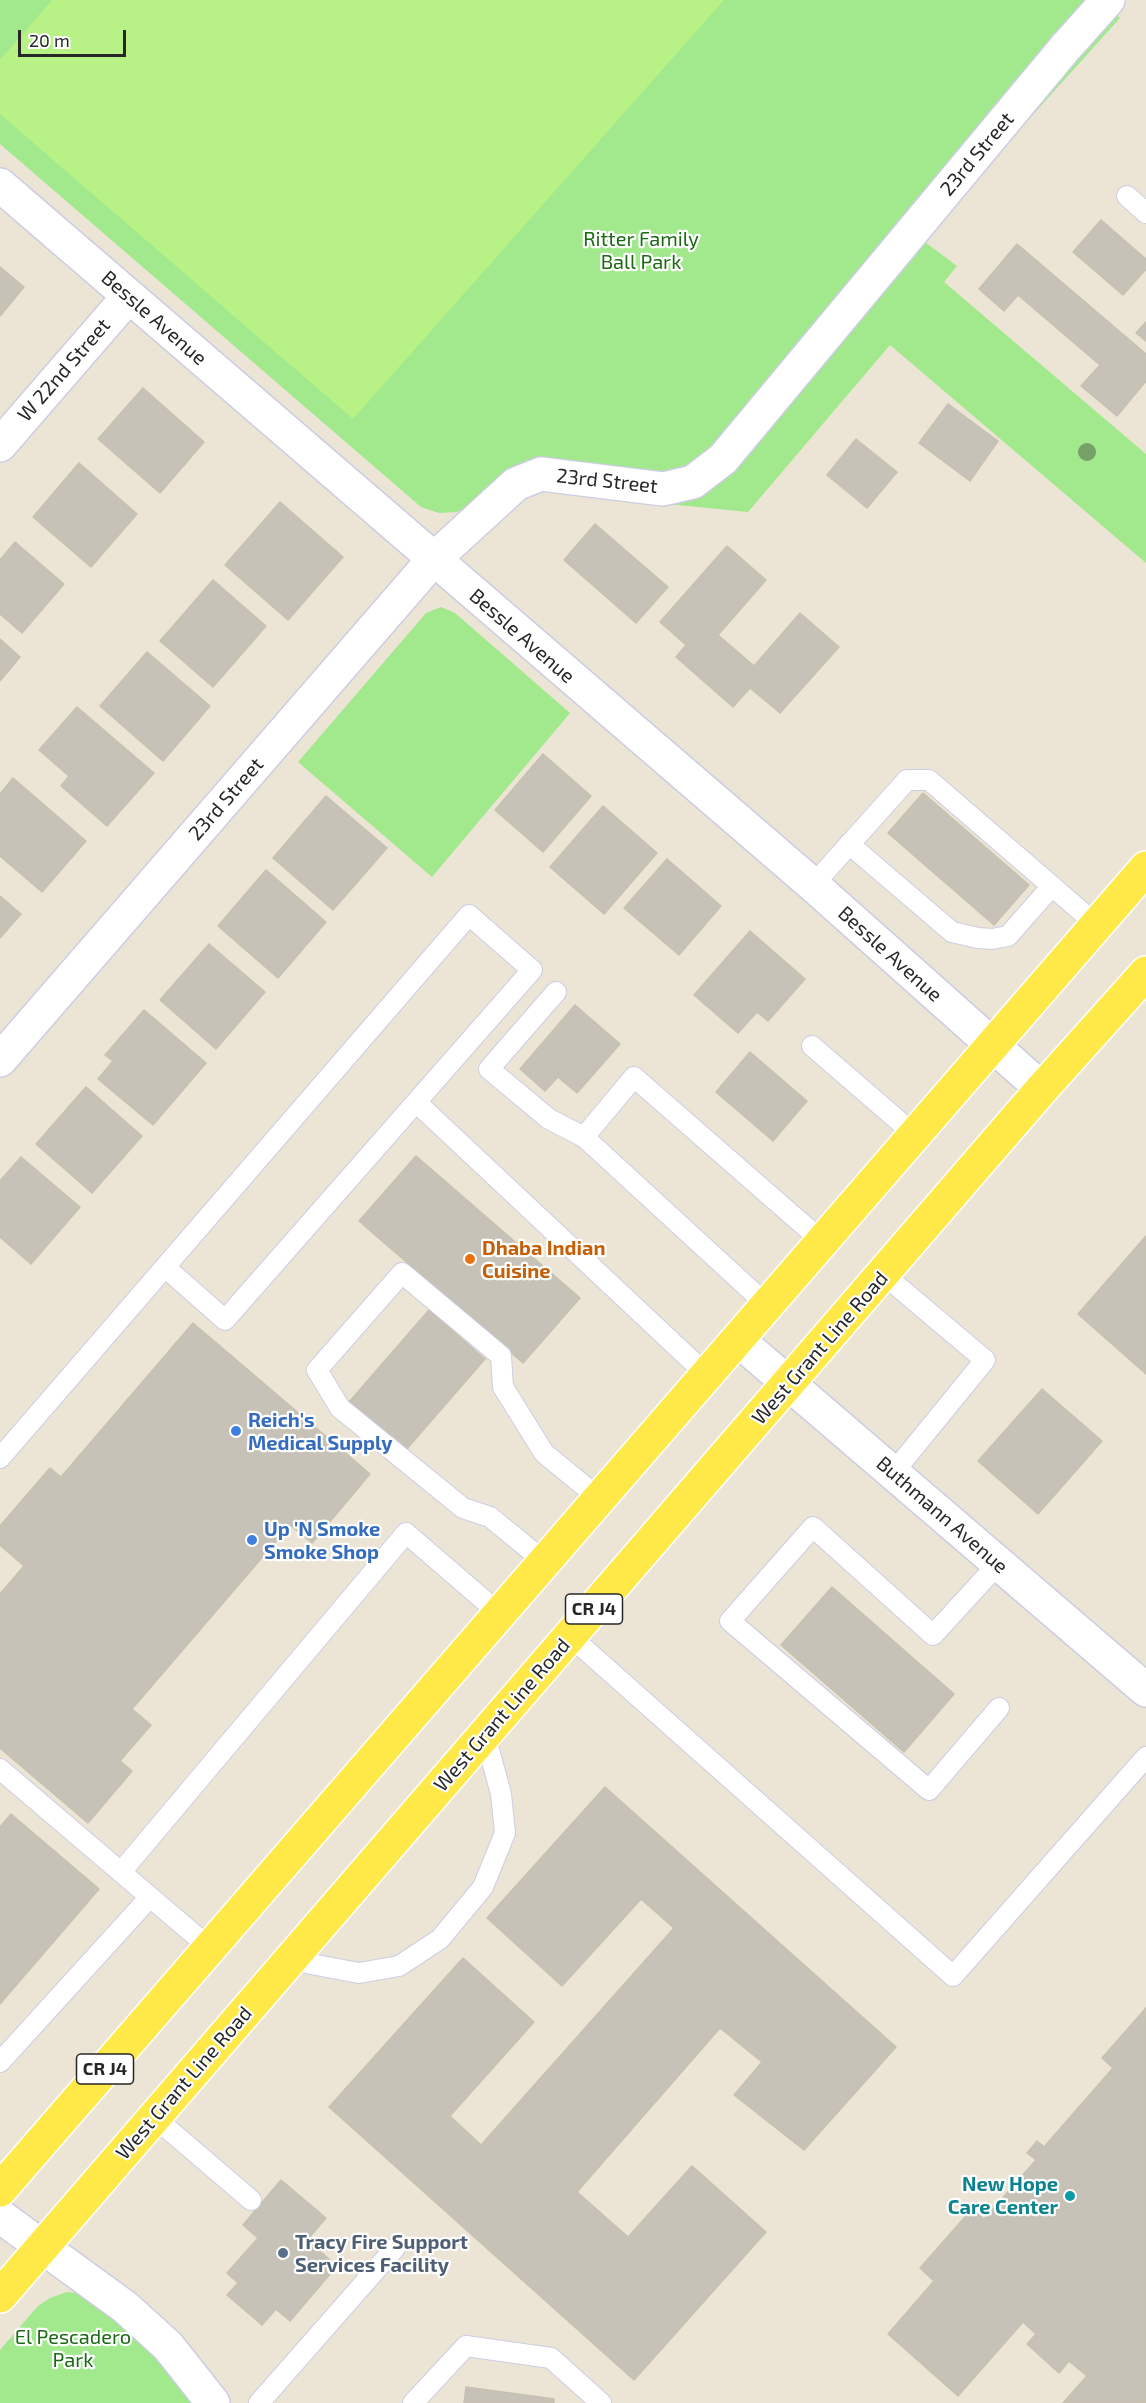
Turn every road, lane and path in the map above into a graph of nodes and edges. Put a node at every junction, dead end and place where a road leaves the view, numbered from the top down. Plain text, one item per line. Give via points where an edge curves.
1 (1108, 0) edge
2 (0, 185) edge
3 (1127, 196) dead end
4 (1146, 213) edge
5 (129, 296) junction
6 (0, 445) edge
7 (433, 560) junction
8 (849, 844) junction
9 (1146, 868) edge
10 (813, 885) junction
11 (1052, 886) junction
12 (1097, 925) junction
13 (1146, 973) edge
14 (556, 993) dead end
15 (812, 1046) dead end
16 (994, 1046) junction
17 (0, 1060) edge
18 (1042, 1089) junction
19 (416, 1102) junction
20 (915, 1135) junction
21 (584, 1137) junction
22 (824, 1242) junction
23 (165, 1268) junction
24 (883, 1274) junction
25 (768, 1306) junction
26 (738, 1340) junction
27 (707, 1375) junction
28 (789, 1383) junction
29 (0, 1458) edge
30 (893, 1473) junction
31 (600, 1499) junction
32 (545, 1562) junction
33 (999, 1563) junction
34 (500, 1614) junction
35 (570, 1636) junction
36 (1146, 1690) edge
37 (999, 1708) dead end
38 (485, 1735) junction
39 (1146, 1757) edge
40 (0, 1769) edge
41 (121, 1872) junction
42 (150, 1897) junction
43 (210, 1948) junction
44 (290, 1960) junction
45 (0, 2062) edge
46 (154, 2117) junction
47 (0, 2190) edge
48 (251, 2200) dead end
49 (0, 2216) edge
50 (43, 2246) junction
51 (395, 2248) dead end
52 (0, 2296) edge
53 (213, 2403) edge
54 (259, 2403) edge
55 (413, 2403) edge
56 (601, 2403) edge

1 - 7 street, 23rd Street via 723,459 693,482 663,489 540,474 516,484
2 - 5 street, Bessle Avenue
3 - 4 lane
5 - 6 street, W 22nd Street
5 - 7 street, Bessle Avenue
7 - 10 street, Bessle Avenue
7 - 17 street, 23rd Street
8 - 10 lane
8 - 11 lane via 952,932 978,938 1008,936
8 - 11 lane via 907,780 928,780
9 - 12 main road, CR J4
10 - 16 street, Bessle Avenue
11 - 12 lane
12 - 16 main road, CR J4
13 - 18 main road, West Grant Line Road / CR J4
14 - 21 lane via 489,1069 549,1119
15 - 20 lane
16 - 18 street, Bessle Avenue
16 - 20 main road, CR J4
18 - 24 main road, West Grant Line Road / CR J4
19 - 23 lane via 225,1320
19 - 23 lane via 532,970 469,915
19 - 27 lane
20 - 22 main road, CR J4
21 - 22 lane via 634,1077
21 - 25 lane
22 - 25 main road, CR J4
23 - 29 lane
24 - 28 main road, West Grant Line Road / CR J4
24 - 30 lane via 985,1360
25 - 26 main road, CR J4
26 - 27 main road, CR J4
26 - 28 street, Buthmann Avenue
27 - 31 main road, CR J4
28 - 30 street, Buthmann Avenue
28 - 35 main road, West Grant Line Road / CR J4
30 - 33 street, Buthmann Avenue
31 - 32 main road, CR J4
31 - 32 lane via 544,1453 503,1387 501,1356 402,1273 317,1370 340,1408 463,1508 490,1517
32 - 34 main road, CR J4
33 - 36 street, Buthmann Avenue
33 - 37 lane via 933,1635 813,1527 730,1622 929,1790
34 - 41 lane via 406,1533
34 - 43 main road, CR J4
35 - 38 main road, West Grant Line Road / CR J4
35 - 39 lane via 953,1976
38 - 44 main road, West Grant Line Road / CR J4
38 - 44 lane via 501,1794 505,1833 483,1887 440,1939 399,1966 359,1973
40 - 41 lane
41 - 42 lane
42 - 43 lane
42 - 45 lane
43 - 47 main road, CR J4
44 - 46 main road, West Grant Line Road / CR J4
46 - 48 lane
46 - 50 main road, West Grant Line Road / CR J4
49 - 50 street
50 - 52 main road, West Grant Line Road / CR J4
50 - 53 street via 125,2307 168,2346
51 - 54 lane
55 - 56 lane via 466,2346 551,2358

